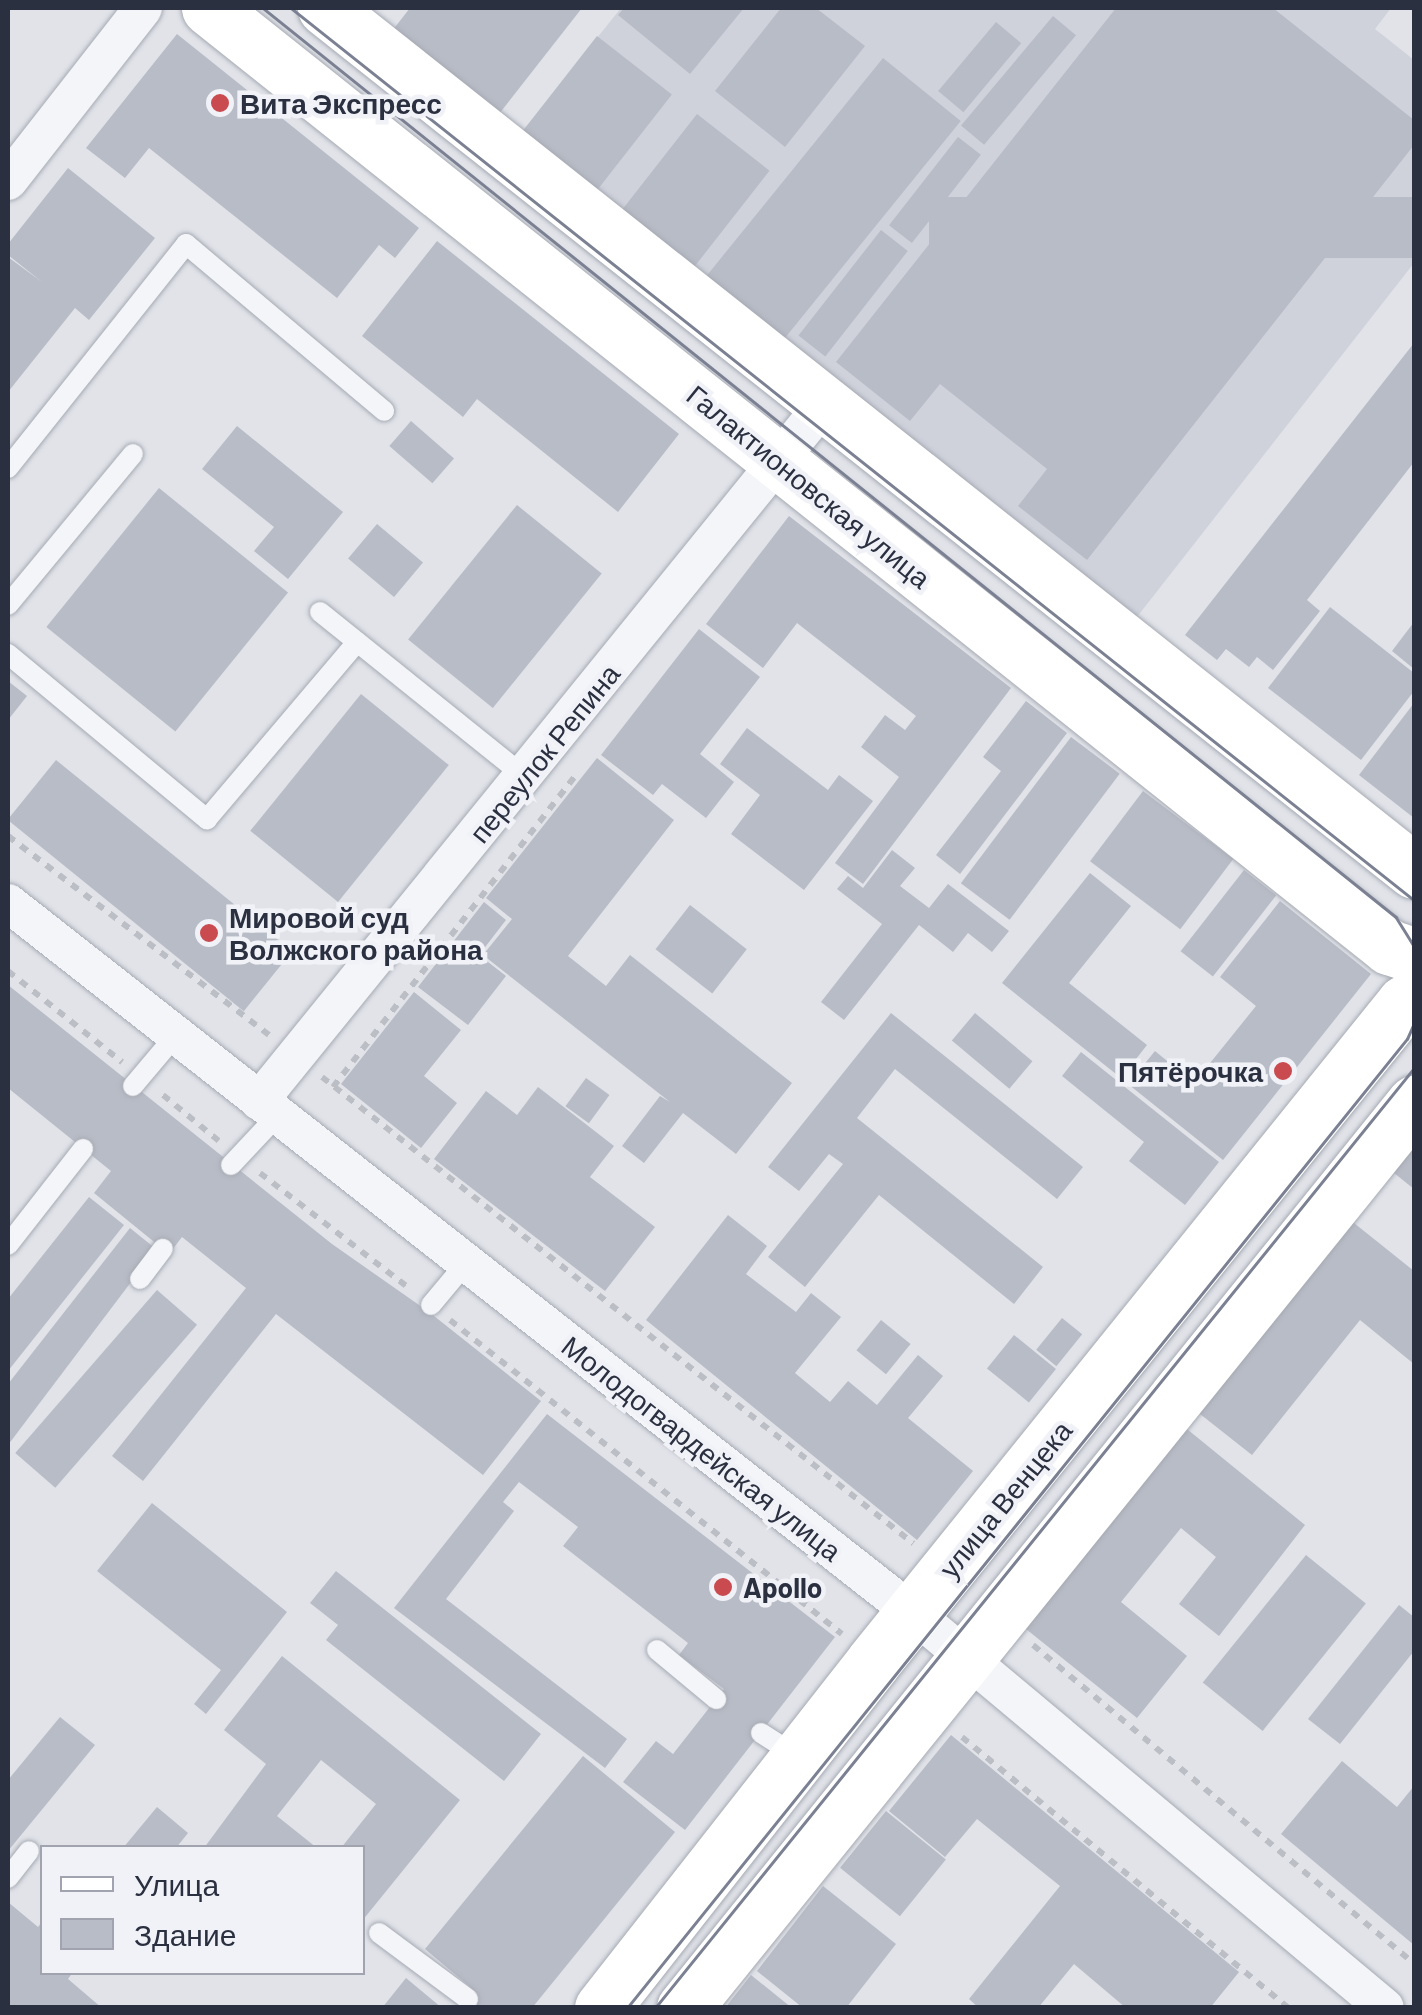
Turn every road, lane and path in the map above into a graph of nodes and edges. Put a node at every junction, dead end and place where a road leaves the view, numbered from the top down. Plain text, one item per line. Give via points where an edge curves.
1 (143, 8) edge
2 (209, 8) edge
3 (325, 8) edge
4 (8, 180) edge
5 (825, 403) junction
6 (384, 411) dead end
7 (133, 454) dead end
8 (780, 462) junction
9 (8, 468) edge
10 (8, 604) edge
11 (320, 612) dead end
12 (358, 642) junction
13 (8, 654) edge
14 (577, 774) dead end
15 (526, 777) junction
16 (8, 836) edge
17 (1414, 871) edge
18 (8, 903) edge
19 (1414, 956) edge
20 (8, 971) edge
21 (1414, 997) edge
22 (176, 1035) junction
23 (298, 1056) junction
24 (137, 1082) junction
25 (333, 1086) junction
26 (1414, 1104) edge
27 (269, 1108) junction
28 (84, 1149) dead end
29 (235, 1160) junction
30 (8, 1245) edge
31 (163, 1249) dead end
32 (466, 1263) junction
33 (140, 1278) dead end
34 (431, 1306) junction
35 (950, 1568) junction
36 (913, 1613) junction
37 (1000, 1614) junction
38 (658, 1650) dead end
39 (965, 1657) junction
40 (872, 1662) junction
41 (716, 1700) dead end
42 (925, 1706) junction
43 (29, 1852) dead end
44 (8, 1878) edge
45 (379, 1932) dead end
46 (1414, 1964) edge
47 (468, 1999) dead end
48 (602, 2008) edge
49 (684, 2008) edge
50 (1288, 2008) edge
51 (1385, 2008) edge

1 - 4 street
2 - 8 main road, Галактионовская улица
3 - 5 main road
5 - 8 street, переулок Репина
5 - 17 main road
6 - 9 lane via 186,244
7 - 10 lane
8 - 15 street, переулок Репина
8 - 19 main road, Галактионовская улица via 1388,946
11 - 12 lane
12 - 13 lane via 207,819
12 - 15 lane
14 - 25 path
15 - 23 street, переулок Репина
16 - 23 path
18 - 22 street, Молодогвардейская улица
20 - 24 path
21 - 35 main road, улица Венцека
22 - 24 lane
22 - 27 street, Молодогвардейская улица
23 - 25 path
23 - 27 street, переулок Репина
24 - 29 path
25 - 35 path
26 - 37 main road
27 - 29 lane
27 - 32 street, Молодогвардейская улица
28 - 30 lane
29 - 34 path
31 - 33 lane
32 - 34 lane
32 - 36 street, Молодогвардейская улица
34 - 40 path
35 - 36 main road, улица Венцека
36 - 39 street, Молодогвардейская улица
36 - 40 main road, улица Венцека
37 - 39 main road
37 - 46 path
38 - 41 lane
39 - 42 main road
39 - 51 street, Молодогвардейская улица
40 - 48 main road, улица Венцека via 780,1745
42 - 49 main road
42 - 50 path
43 - 44 lane
45 - 47 lane

